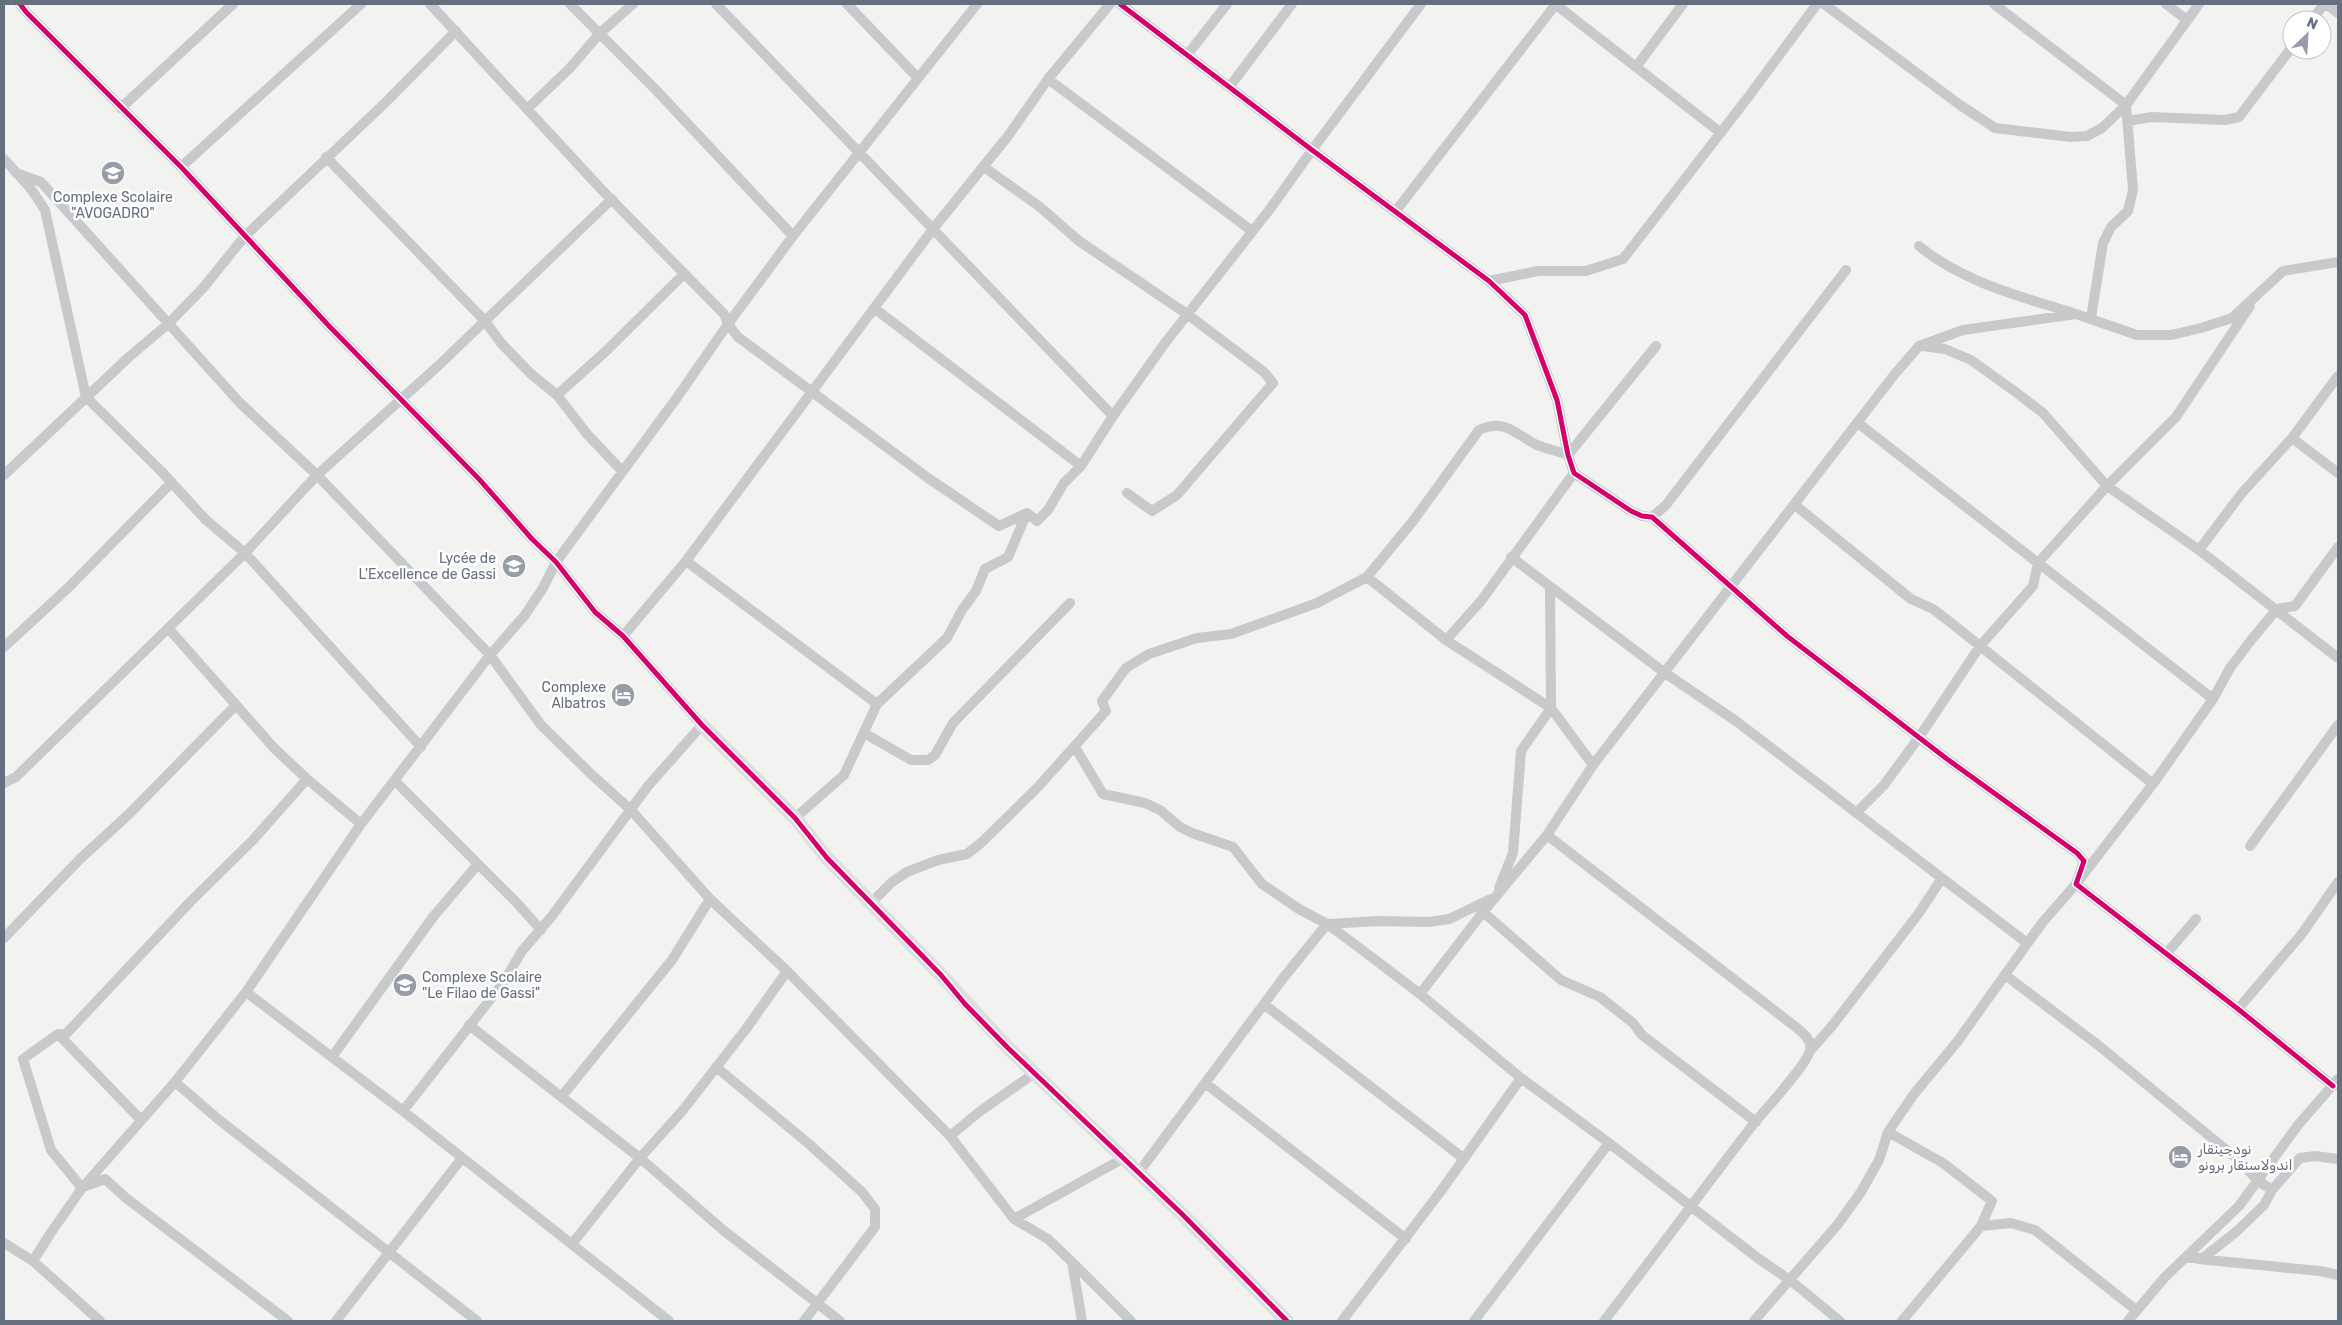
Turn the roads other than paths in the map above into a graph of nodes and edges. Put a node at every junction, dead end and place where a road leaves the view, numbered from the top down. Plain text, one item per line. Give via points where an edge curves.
1 (20, 4) edge
2 (233, 4) edge
3 (361, 4) edge
4 (430, 4) edge
5 (570, 4) edge
6 (633, 4) edge
7 (716, 4) edge
8 (846, 4) edge
9 (977, 4) edge
10 (1110, 4) edge
11 (1120, 4) edge
12 (1227, 4) edge
13 (1292, 4) edge
14 (1421, 4) edge
15 (1555, 4) edge
16 (1683, 4) edge
17 (1817, 4) edge
18 (1824, 4) edge
19 (1994, 4) edge
20 (2166, 4) edge
21 (2199, 4) edge
22 (2325, 4) edge
23 (2338, 13) edge
24 (2187, 20) junction
25 (456, 31) junction
26 (600, 33) junction
27 (1188, 54) junction
28 (2282, 60) edge
29 (1636, 67) junction
30 (917, 77) junction
31 (1048, 79) junction
32 (1230, 86) junction
33 (2126, 105) junction
34 (121, 108) junction
35 (528, 109) junction
36 (2128, 121) junction
37 (1721, 133) junction
38 (1312, 150) junction
39 (859, 154) junction
40 (326, 157) junction
41 (4, 159) edge
42 (181, 167) junction
43 (984, 167) junction
44 (16, 173) junction
45 (612, 199) junction
46 (1395, 212) junction
47 (933, 229) junction
48 (1252, 231) junction
49 (245, 236) junction
50 (793, 236) junction
51 (1919, 246) dead end
52 (2338, 262) edge
53 (1846, 270) dead end
54 (684, 274) junction
55 (1489, 281) junction
56 (2261, 290) junction
57 (874, 308) junction
58 (1187, 314) junction
59 (2076, 314) junction
60 (2091, 318) junction
61 (484, 321) junction
62 (168, 324) junction
63 (728, 324) junction
64 (1656, 346) dead end
65 (1919, 346) junction
66 (2338, 376) edge
67 (812, 393) junction
68 (557, 395) junction
69 (86, 397) junction
70 (401, 399) junction
71 (1112, 416) junction
72 (1858, 423) junction
73 (2292, 438) junction
74 (1568, 454) junction
75 (1081, 466) junction
76 (622, 471) junction
77 (1574, 473) junction
78 (2338, 473) edge
79 (4, 475) edge
80 (316, 475) junction
81 (172, 482) junction
82 (2107, 486) junction
83 (1127, 493) dead end
84 (1795, 505) junction
85 (1027, 513) junction
86 (1652, 517) junction
87 (2338, 547) edge
88 (2199, 550) junction
89 (245, 553) junction
90 (1511, 557) junction
91 (686, 561) junction
92 (556, 562) junction
93 (2038, 563) junction
94 (1367, 577) junction
95 (1731, 586) junction
96 (1550, 587) junction
97 (1070, 603) dead end
98 (2277, 609) junction
99 (168, 630) junction
100 (623, 636) junction
101 (1446, 640) junction
102 (1980, 646) junction
103 (4, 647) edge
104 (490, 655) junction
105 (2338, 658) edge
106 (1665, 673) junction
107 (2213, 699) junction
108 (877, 704) junction
109 (236, 705) junction
110 (1551, 708) junction
111 (702, 725) junction
112 (2338, 725) edge
113 (864, 733) junction
114 (1920, 736) junction
115 (1075, 747) junction
116 (421, 748) junction
117 (1593, 765) junction
118 (307, 779) junction
119 (395, 781) junction
120 (4, 783) edge
121 (2154, 784) junction
122 (631, 810) junction
123 (1857, 812) junction
124 (795, 818) junction
125 (361, 824) junction
126 (1547, 836) junction
127 (2250, 846) dead end
128 (478, 864) junction
129 (1942, 878) junction
130 (2338, 882) edge
131 (2076, 884) junction
132 (1496, 896) junction
133 (710, 899) junction
134 (870, 903) junction
135 (1483, 912) junction
136 (2196, 919) dead end
137 (1327, 924) junction
138 (541, 930) junction
139 (4, 938) edge
140 (2027, 943) junction
141 (2166, 954) junction
142 (787, 970) junction
143 (2005, 975) junction
144 (246, 992) junction
145 (1420, 994) junction
146 (1265, 1005) junction
147 (2238, 1009) junction
148 (469, 1025) junction
149 (58, 1034) junction
150 (1810, 1051) junction
151 (332, 1057) junction
152 (716, 1067) junction
153 (1036, 1072) junction
154 (1521, 1078) junction
155 (175, 1082) junction
156 (2336, 1082) edge
157 (1206, 1083) junction
158 (562, 1096) junction
159 (403, 1111) junction
160 (141, 1120) junction
161 (1756, 1122) junction
162 (1888, 1132) junction
163 (950, 1136) junction
164 (1609, 1143) junction
165 (462, 1158) junction
166 (640, 1158) junction
167 (1124, 1158) junction
168 (1463, 1158) junction
169 (2338, 1159) edge
170 (1139, 1172) junction
171 (2257, 1180) junction
172 (82, 1188) junction
173 (2272, 1190) junction
174 (1692, 1206) junction
175 (1014, 1219) junction
176 (1981, 1226) junction
177 (1406, 1239) junction
178 (4, 1243) edge
179 (572, 1244) junction
180 (390, 1253) junction
181 (2186, 1258) junction
182 (2197, 1259) junction
183 (34, 1262) junction
184 (1072, 1262) junction
185 (2338, 1275) edge
186 (1790, 1280) junction
187 (818, 1303) junction
188 (2136, 1310) junction
189 (100, 1321) edge
190 (288, 1321) edge
191 (336, 1321) edge
192 (477, 1321) edge
193 (669, 1321) edge
194 (804, 1321) edge
195 (840, 1321) edge
196 (1082, 1321) edge
197 (1130, 1321) edge
198 (1287, 1321) edge
199 (1342, 1321) edge
200 (1474, 1321) edge
201 (1604, 1321) edge
202 (1754, 1321) edge
203 (1840, 1321) edge
204 (1902, 1321) edge
205 (2128, 1321) edge

1 - 34 street
2 - 34 street
3 - 42 street
4 - 25 street
5 - 26 street
6 - 26 street
7 - 39 street
8 - 30 street
9 - 30 street
10 - 31 street
11 - 27 street
12 - 27 street
13 - 32 street
14 - 38 street
15 - 29 street
15 - 46 street
16 - 29 street
17 - 37 street
18 - 33 street via 1995,128 2087,136 2102,128
19 - 33 street
20 - 24 street
21 - 24 street
22 - 23 street
24 - 33 street
25 - 35 street
25 - 40 street
26 - 35 street
26 - 50 street
27 - 32 street
28 - 36 street via 2239,117 2225,120 2152,117
29 - 37 street
30 - 39 street
31 - 43 street
31 - 48 street
32 - 38 street
33 - 36 street
34 - 42 street
35 - 45 street
36 - 60 street via 2133,190 2128,212 2111,227 2103,243
37 - 55 street via 1623,259 1586,271 1538,271
38 - 46 street
38 - 48 street
39 - 47 street
39 - 50 street
40 - 49 street
40 - 61 street
41 - 44 street
42 - 49 street
43 - 47 street
43 - 58 street via 1105,259
44 - 62 street via 41,182
44 - 69 street via 45,210
45 - 54 street
45 - 61 street
46 - 55 street
47 - 57 street
47 - 71 street
48 - 58 street
49 - 62 street via 203,288
49 - 70 street
50 - 63 street
51 - 59 street via 1952,270
52 - 56 street via 2283,271
53 - 86 street via 1666,505
54 - 63 street via 724,314
54 - 68 street
55 - 74 street via 1525,315 1557,400
56 - 60 street via 2232,318 2171,335 2137,334
56 - 82 street via 2176,417
57 - 67 street
57 - 75 street
58 - 71 street
58 - 83 street via 1264,372 1273,383 1178,495 1152,511
59 - 60 street
59 - 65 street via 1963,330
61 - 68 street via 531,374
61 - 70 street
62 - 69 street
62 - 80 street via 240,403
63 - 67 street via 738,337
63 - 76 street
64 - 74 street
65 - 72 street
65 - 82 street via 1945,349 1971,360 2017,393 2043,413
66 - 73 street
67 - 85 street via 999,526
67 - 91 street
68 - 76 street via 587,434
69 - 79 street
69 - 81 street
70 - 80 street
70 - 92 street
71 - 75 street
72 - 84 street
72 - 93 street
73 - 78 street
73 - 88 street via 2242,493
74 - 77 street
74 - 94 street via 1537,445 1522,434 1493,424 1479,430 1413,521
75 - 85 street via 1064,483 1048,510 1037,521
76 - 92 street
77 - 86 street via 1631,511
77 - 90 street
80 - 89 street
80 - 104 street
81 - 89 street via 206,520
81 - 103 street via 69,587
82 - 88 street
82 - 93 street
84 - 95 street
84 - 102 street via 1911,599 1932,609
85 - 108 street via 1008,557 985,569 976,591 947,638
86 - 95 street
87 - 98 street via 2295,606
88 - 98 street
89 - 99 street
89 - 116 street
90 - 96 street
90 - 101 street via 1481,601
91 - 100 street
91 - 108 street
92 - 100 street via 595,612
92 - 104 street via 525,615
93 - 102 street via 2033,586
93 - 107 street
94 - 101 street
94 - 115 street via 1317,603 1231,634 1197,638 1149,654 1120,675 1102,701 1106,710
95 - 106 street
95 - 114 street via 1787,636
96 - 106 street
96 - 110 street
97 - 113 street via 953,722 935,755 928,760 911,760
98 - 105 street
98 - 107 street via 2230,668
99 - 109 street
99 - 120 street via 16,777
100 - 111 street
101 - 110 street
102 - 114 street
102 - 121 street
104 - 116 street
104 - 122 street via 541,724
106 - 117 street
106 - 123 street via 1736,721
107 - 121 street
108 - 113 street
109 - 118 street
109 - 139 street
110 - 117 street
110 - 132 street via 1521,751 1513,853
111 - 122 street
111 - 124 street
112 - 127 street
113 - 124 street via 844,775
114 - 123 street via 1884,785
114 - 131 street via 2077,852 2084,861
115 - 134 street via 982,842 966,854 907,872
115 - 137 street via 1103,794 1145,803 1192,833 1233,847 1262,884
116 - 119 street
117 - 126 street
118 - 125 street
118 - 149 street via 116,983 65,1035
119 - 125 street
119 - 128 street
121 - 131 street
122 - 133 street
122 - 138 street
123 - 129 street
124 - 134 street
125 - 144 street
126 - 132 street
126 - 150 street via 1797,1028 1806,1036
128 - 138 street
128 - 151 street via 433,917
129 - 140 street
129 - 150 street via 1919,913
130 - 147 street via 2301,935
131 - 140 street
131 - 141 street
132 - 135 street
132 - 137 street via 1449,919
133 - 142 street
133 - 158 street via 672,960
134 - 153 street via 1008,1048
135 - 145 street
135 - 161 street via 1561,980 1600,997 1618,1009 1642,1035
136 - 141 street
137 - 145 street
137 - 146 street via 1284,976
138 - 148 street
140 - 143 street
141 - 147 street
142 - 152 street
142 - 163 street
143 - 162 street
143 - 171 street via 2225,1148
144 - 151 street
144 - 155 street
145 - 154 street
146 - 157 street
146 - 168 street
147 - 156 street
148 - 158 street
148 - 159 street
149 - 160 street
149 - 172 street via 23,1059 51,1150
150 - 161 street
151 - 159 street
152 - 166 street
152 - 187 street via 809,1144 862,1192 875,1209 875,1227
153 - 163 street via 978,1112
153 - 167 street
154 - 164 street
154 - 168 street
155 - 160 street
155 - 180 street
156 - 171 street via 2298,1125
157 - 170 street
157 - 177 street
158 - 166 street
159 - 165 street
160 - 172 street
161 - 174 street
162 - 176 street via 1942,1164 1992,1201
162 - 186 street via 1879,1160 1861,1192
163 - 175 street
164 - 174 street
164 - 200 street
165 - 179 street
165 - 180 street
166 - 179 street
166 - 187 street via 723,1230
167 - 170 street
167 - 175 street
168 - 177 street
169 - 173 street via 2300,1158
170 - 198 street
171 - 173 street
171 - 181 street via 2238,1206
172 - 183 street
172 - 190 street via 105,1179
173 - 182 street via 2264,1205 2237,1231 2203,1258
174 - 186 street
174 - 201 street
175 - 184 street via 1048,1239
176 - 188 street via 2011,1222 2035,1230
176 - 204 street
177 - 199 street
178 - 183 street
179 - 193 street
180 - 191 street
180 - 192 street
181 - 182 street
181 - 188 street
182 - 185 street
183 - 189 street
184 - 196 street
184 - 197 street
186 - 202 street
186 - 203 street
187 - 194 street
187 - 195 street
188 - 205 street

